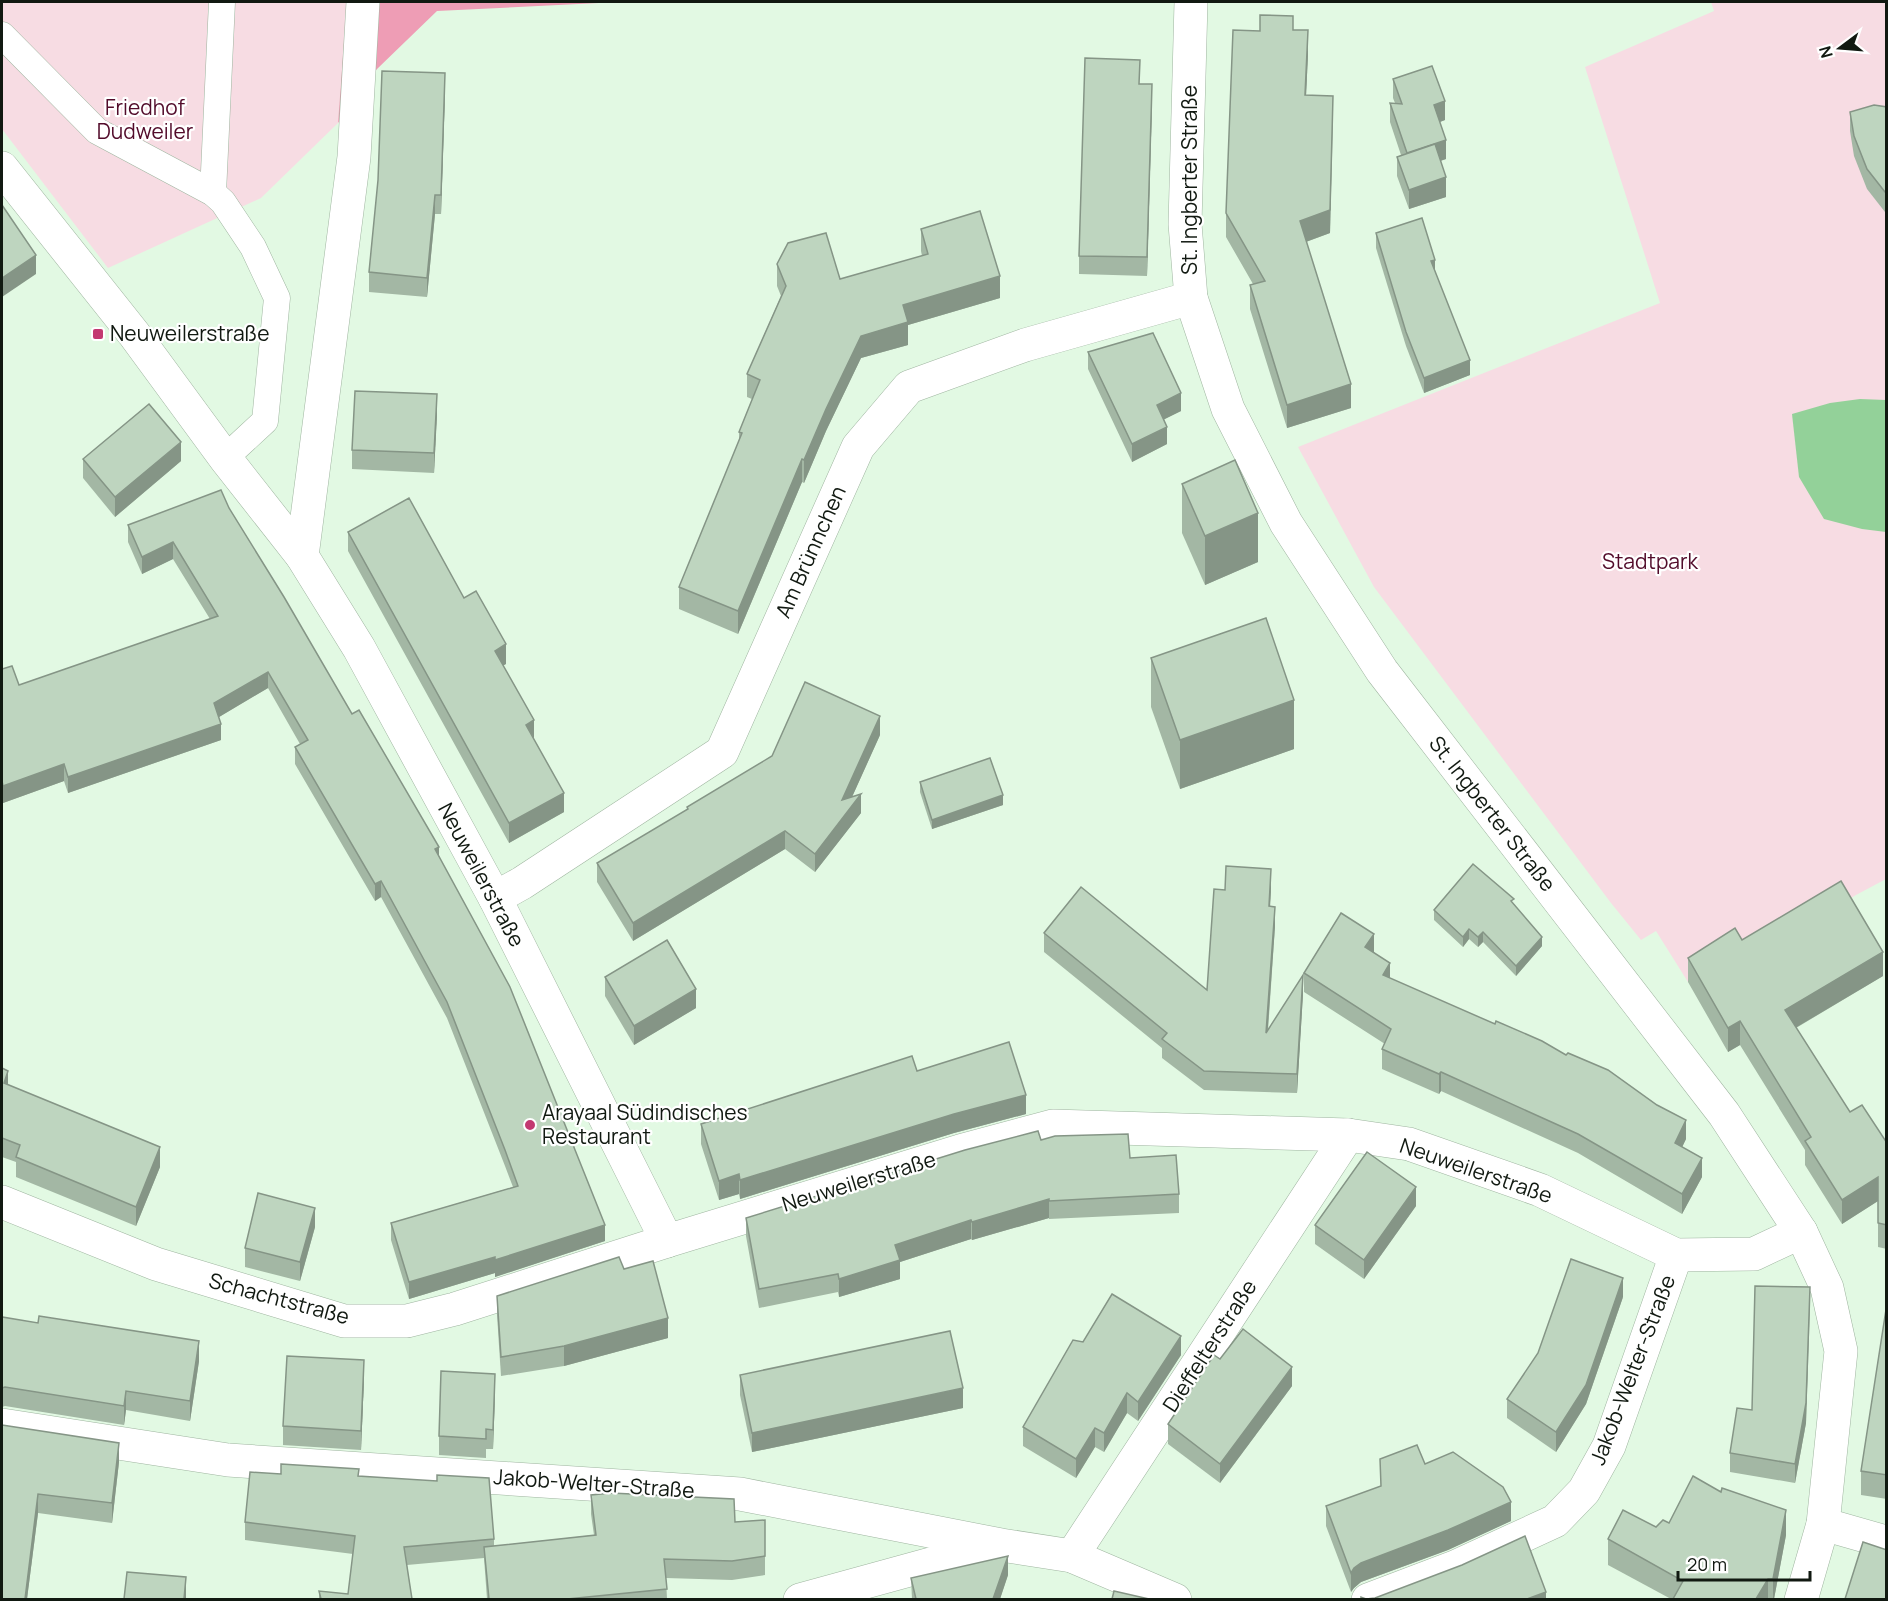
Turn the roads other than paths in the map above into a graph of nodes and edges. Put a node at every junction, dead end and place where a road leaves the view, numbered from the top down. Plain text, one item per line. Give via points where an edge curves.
1 (222, 2) edge
2 (363, 2) edge
3 (1191, 2) edge
4 (2, 35) edge
5 (2, 168) edge
6 (213, 192) junction
7 (1191, 298) junction
8 (225, 458) junction
9 (302, 556) junction
10 (495, 898) junction
11 (1348, 1135) junction
12 (2, 1202) edge
13 (1801, 1232) junction
14 (667, 1241) junction
15 (1676, 1255) junction
16 (2, 1425) edge
17 (1823, 1524) junction
18 (1887, 1542) edge
19 (1000, 1545) junction
20 (1072, 1556) junction
21 (800, 1599) edge
22 (1175, 1599) edge
23 (1368, 1599) edge
24 (1801, 1599) edge

1 - 6 lane
2 - 9 street via 354,157
3 - 7 street, St. Ingberter Straße via 1185,224
4 - 6 lane via 97,131
5 - 8 street, Neuweilerstraße via 128,326
6 - 8 lane via 253,246 278,298 265,421
7 - 10 street, Am Brünnchen via 1025,345 909,387 858,447 722,752
7 - 13 street, St. Ingberter Straße via 1228,409 1286,523 1322,581 1383,671 1724,1114
8 - 9 street, Neuweilerstraße
9 - 10 street, Neuweilerstraße via 359,648
10 - 14 street, Neuweilerstraße
11 - 14 street, Neuweilerstraße via 1053,1126
11 - 15 street, Neuweilerstraße via 1409,1144 1540,1190
11 - 20 street, Dieffelterstraße
12 - 14 street, Schachtstraße via 156,1264 344,1320 407,1321
13 - 15 street, Neuweilerstraße via 1754,1254
13 - 17 street, St. Ingberter Straße via 1827,1288 1841,1352
15 - 23 street, Jakob-Welter-Straße via 1609,1446 1584,1491 1555,1521 1455,1567
16 - 19 street, Jakob-Welter-Straße via 228,1460 740,1494
17 - 18 street
17 - 24 street, St. Ingberter Straße
19 - 20 street, Jakob-Welter-Straße
19 - 21 street
20 - 22 street, Jakob-Welter-Straße

